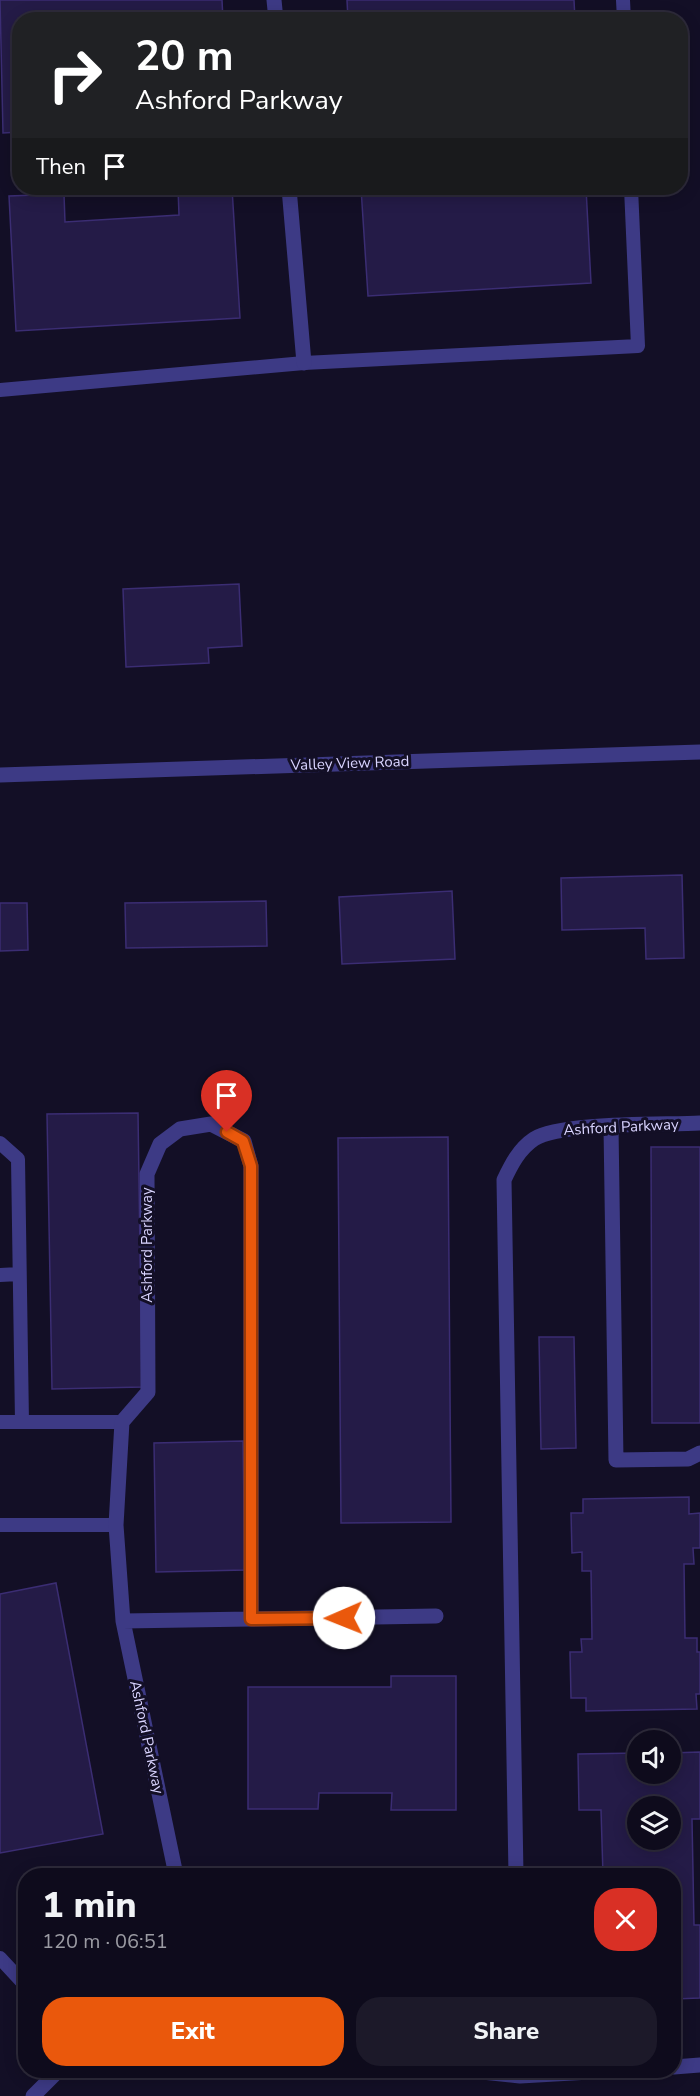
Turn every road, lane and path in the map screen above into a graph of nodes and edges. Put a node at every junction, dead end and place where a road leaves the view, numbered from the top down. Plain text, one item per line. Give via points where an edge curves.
1 (290, 195) edge
2 (631, 195) edge
3 (304, 363) junction
4 (0, 390) edge
5 (700, 752) edge
6 (0, 775) edge
7 (700, 1123) edge
8 (611, 1127) junction
9 (0, 1143) edge
10 (19, 1274) junction
11 (0, 1275) edge
12 (0, 1422) edge
13 (22, 1422) junction
14 (122, 1422) junction
15 (700, 1453) edge
16 (0, 1525) edge
17 (116, 1525) junction
18 (436, 1617) dead end
19 (251, 1619) junction
20 (123, 1621) junction
21 (175, 1868) edge
22 (516, 1868) edge
23 (0, 1958) edge
24 (18, 1977) edge
25 (700, 2065) edge
26 (681, 2066) edge
27 (51, 2078) edge
28 (33, 2096) edge

1 - 3 street
2 - 3 lane via 638,346
3 - 4 lane
5 - 6 street, Valley View Road
7 - 8 street, Ashford Parkway
8 - 15 street via 616,1460 688,1459
8 - 22 street, Ashford Parkway via 562,1129 534,1139 513,1159 504,1180
9 - 10 lane via 18,1159
10 - 11 lane
10 - 13 lane
12 - 13 lane
13 - 14 lane
14 - 17 street, Ashford Parkway
14 - 19 street, Ashford Parkway via 148,1392 147,1174 160,1144 180,1129 211,1124 243,1141 251,1166
16 - 17 lane
17 - 20 street, Ashford Parkway
18 - 19 street
19 - 20 street
20 - 21 street, Ashford Parkway
23 - 24 lane
25 - 26 street
27 - 28 street

